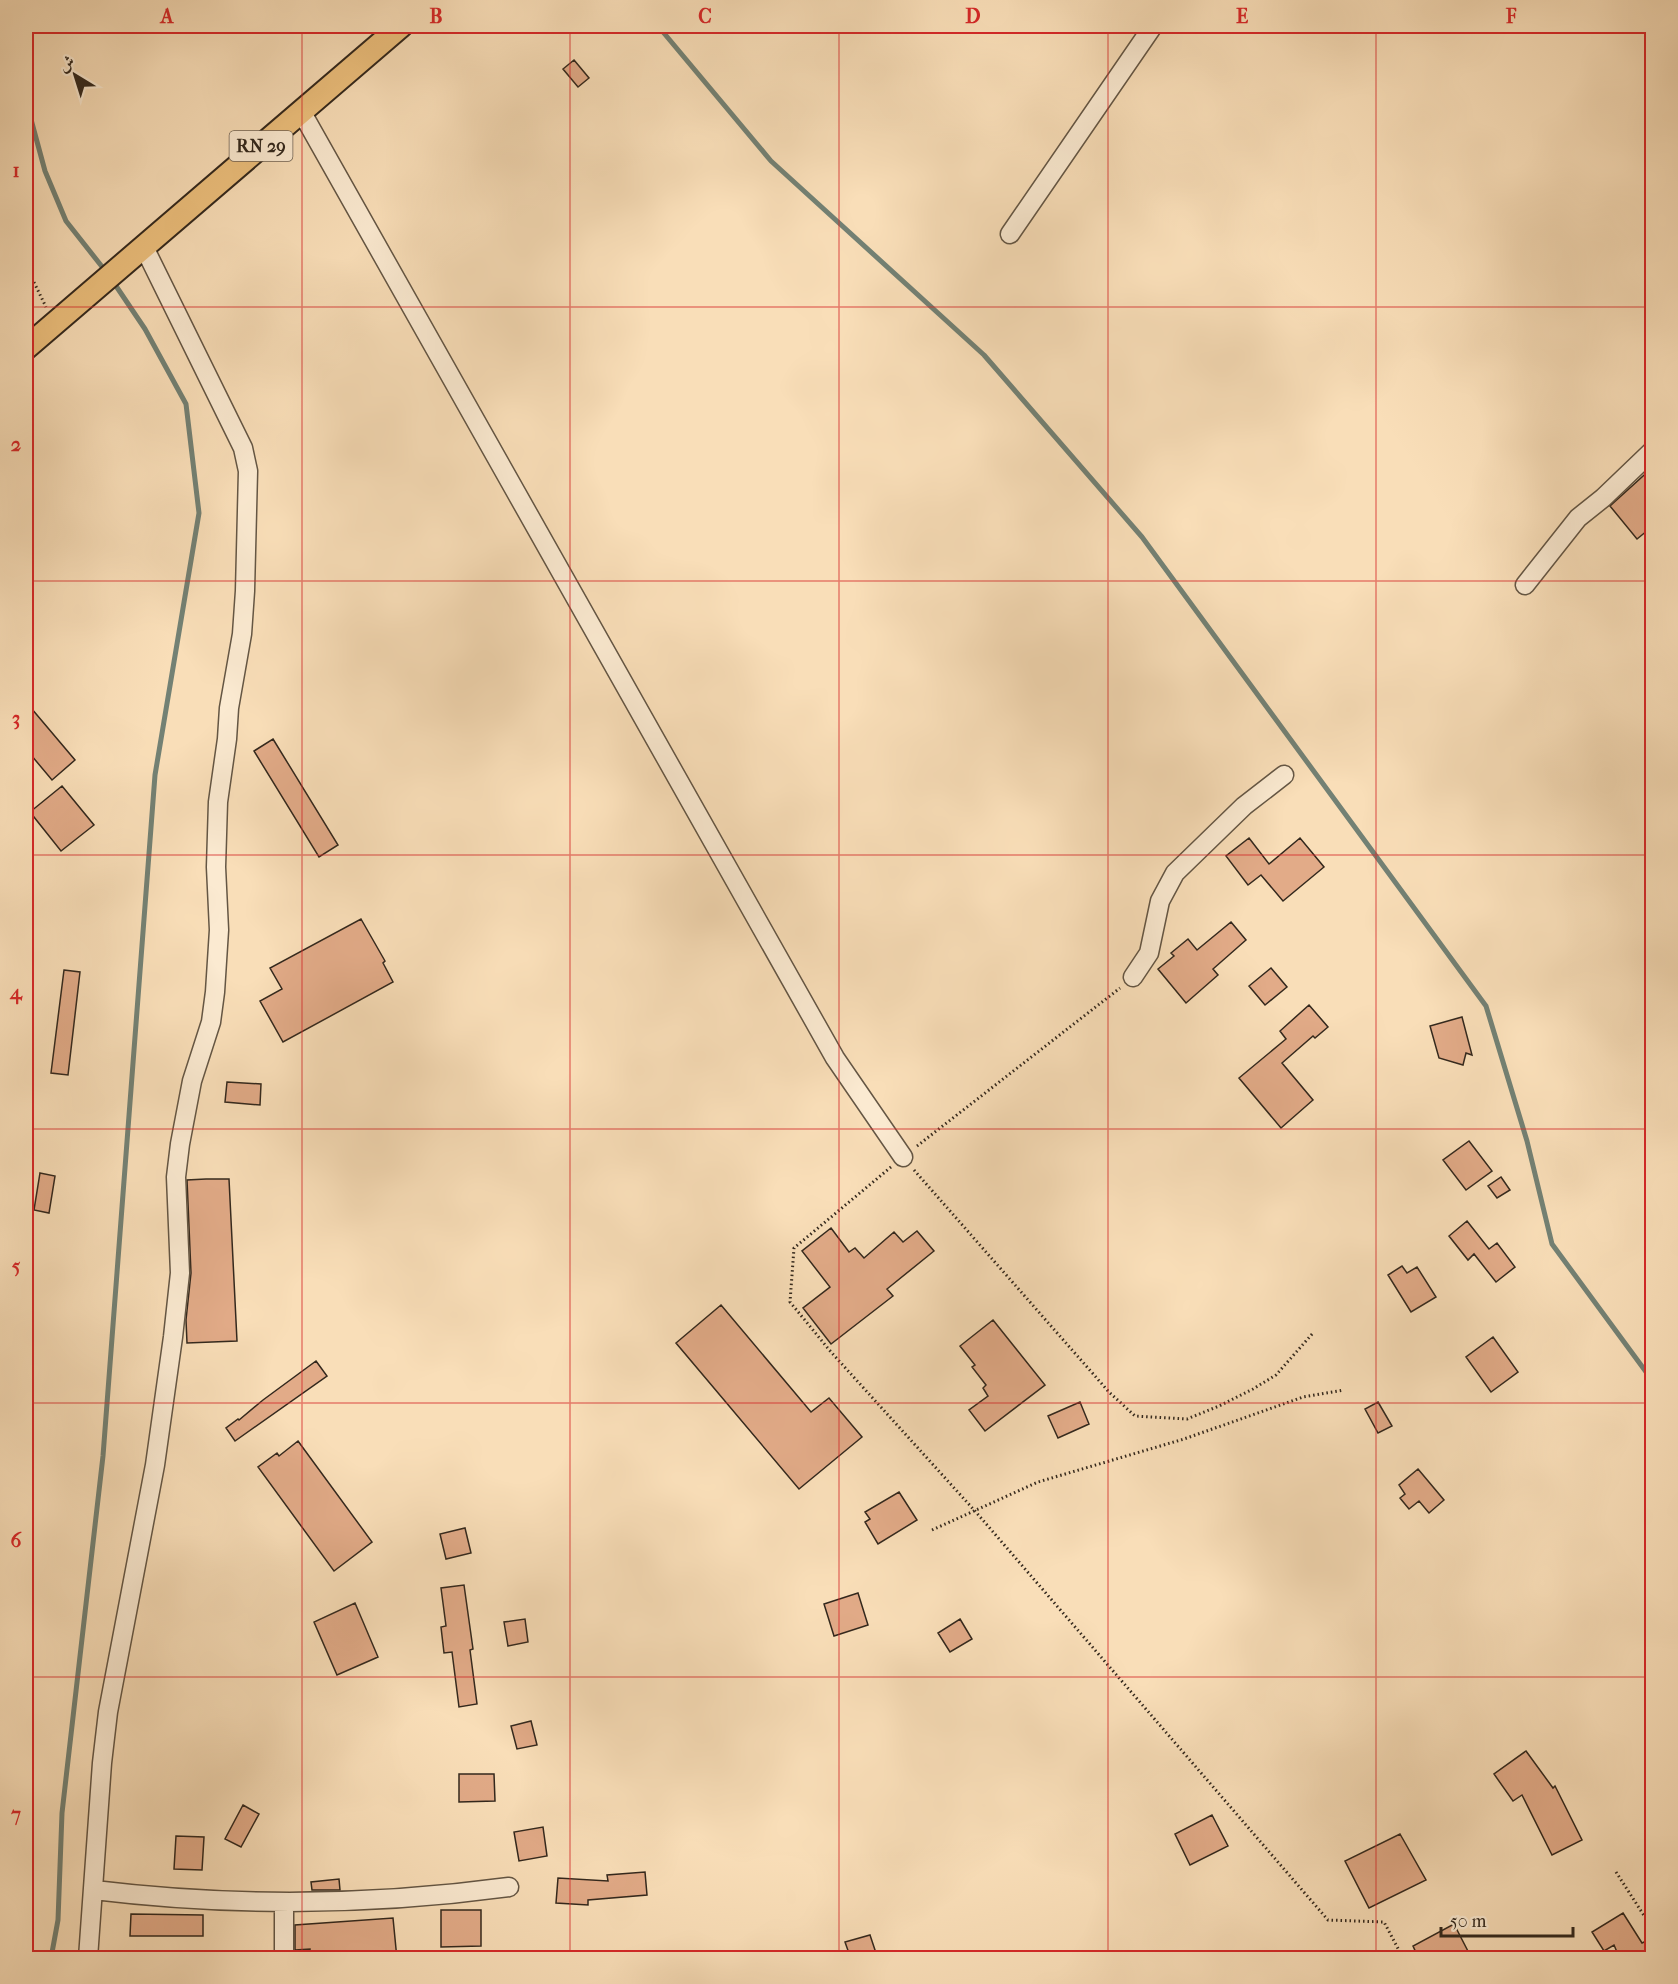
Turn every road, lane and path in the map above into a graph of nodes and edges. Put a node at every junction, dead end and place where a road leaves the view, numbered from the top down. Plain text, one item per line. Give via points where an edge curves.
1 (401, 26) edge
2 (1153, 26) edge
3 (301, 111) junction
4 (1010, 234) dead end
5 (144, 247) junction
6 (26, 266) edge
7 (54, 323) junction
8 (26, 348) edge
9 (1653, 451) edge
10 (1526, 585) dead end
11 (1284, 775) dead end
12 (1133, 977) joint
13 (903, 1157) junction
14 (1313, 1333) dead end
15 (1344, 1390) dead end
16 (975, 1511) junction
17 (932, 1530) dead end
18 (1616, 1872) dead end
19 (509, 1887) dead end
20 (94, 1890) junction
21 (284, 1904) junction
22 (1653, 1928) edge
23 (88, 1959) edge
24 (284, 1959) edge
25 (1403, 1959) edge

1 - 3 main road, RN 29
2 - 4 street
3 - 5 main road, RN 29
3 - 13 street via 835,1058
5 - 7 main road, RN 29
5 - 20 street via 243,448 248,471 248,508 243,634 218,802 219,930 215,992 180,1144 176,1177 180,1274 173,1337 155,1465 108,1712
6 - 7 path
7 - 8 main road, RN 29
9 - 10 street via 1578,518
11 - 12 street via 1244,806 1175,873 1160,901 1149,953
12 - 13 path
13 - 14 path via 1109,1392 1135,1416 1187,1419 1219,1406 1276,1375
13 - 16 path via 794,1248 790,1302
15 - 16 path via 1304,1397 1184,1439 1038,1482
16 - 17 path
16 - 25 path via 1328,1920 1384,1922
18 - 22 path
19 - 21 street via 385,1900
20 - 21 street
20 - 23 street
21 - 24 street

